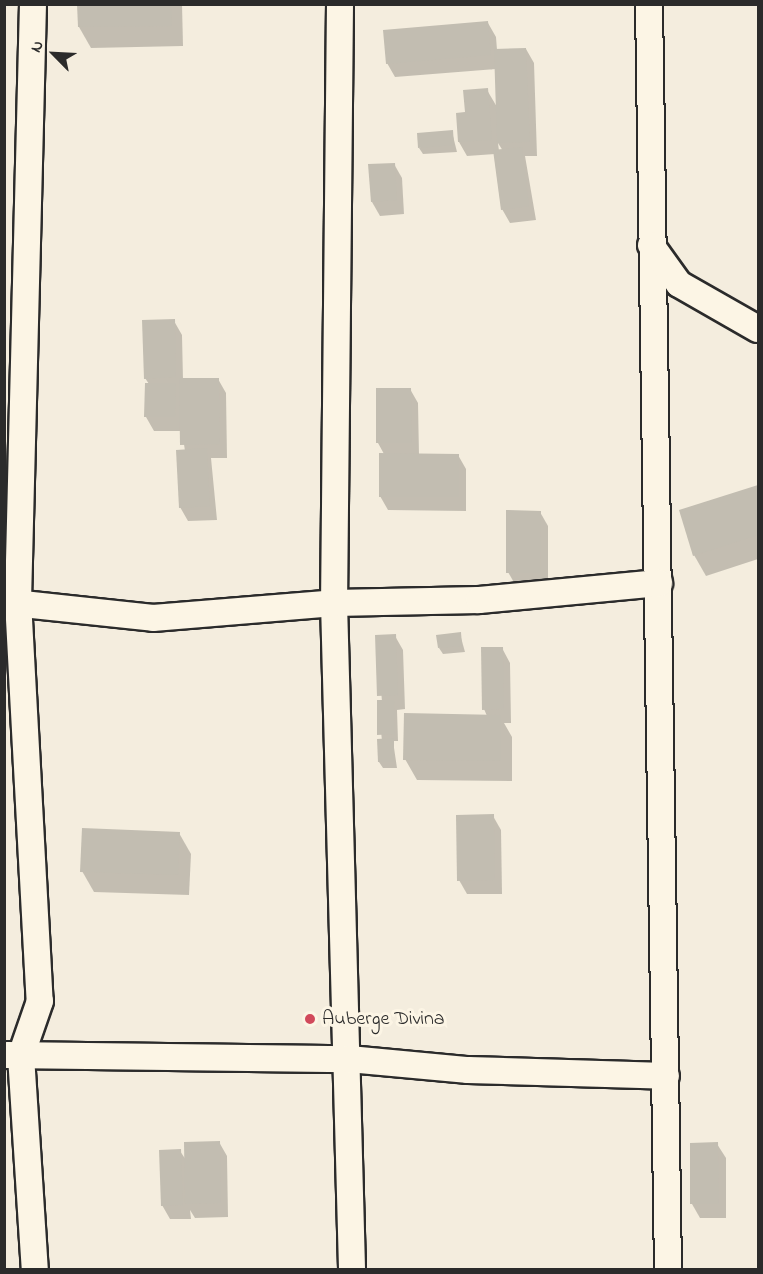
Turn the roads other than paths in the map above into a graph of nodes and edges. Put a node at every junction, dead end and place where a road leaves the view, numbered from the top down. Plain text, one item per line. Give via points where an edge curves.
1 (33, 4) edge
2 (340, 4) edge
3 (649, 4) edge
4 (651, 245) junction
5 (759, 329) edge
6 (659, 583) junction
7 (11, 602) edge
8 (334, 603) junction
9 (13, 1056) edge
10 (349, 1059) junction
11 (666, 1076) junction
12 (35, 1269) edge
13 (352, 1269) edge
14 (668, 1269) edge

1 - 7 street
2 - 8 street
3 - 4 street
4 - 5 street via 680,284
4 - 6 street
6 - 8 street via 478,600
6 - 11 street
7 - 8 street via 153,618
7 - 9 street via 39,1001
8 - 10 street
9 - 10 street
9 - 12 street
10 - 11 street via 468,1070
10 - 13 street
11 - 14 street

